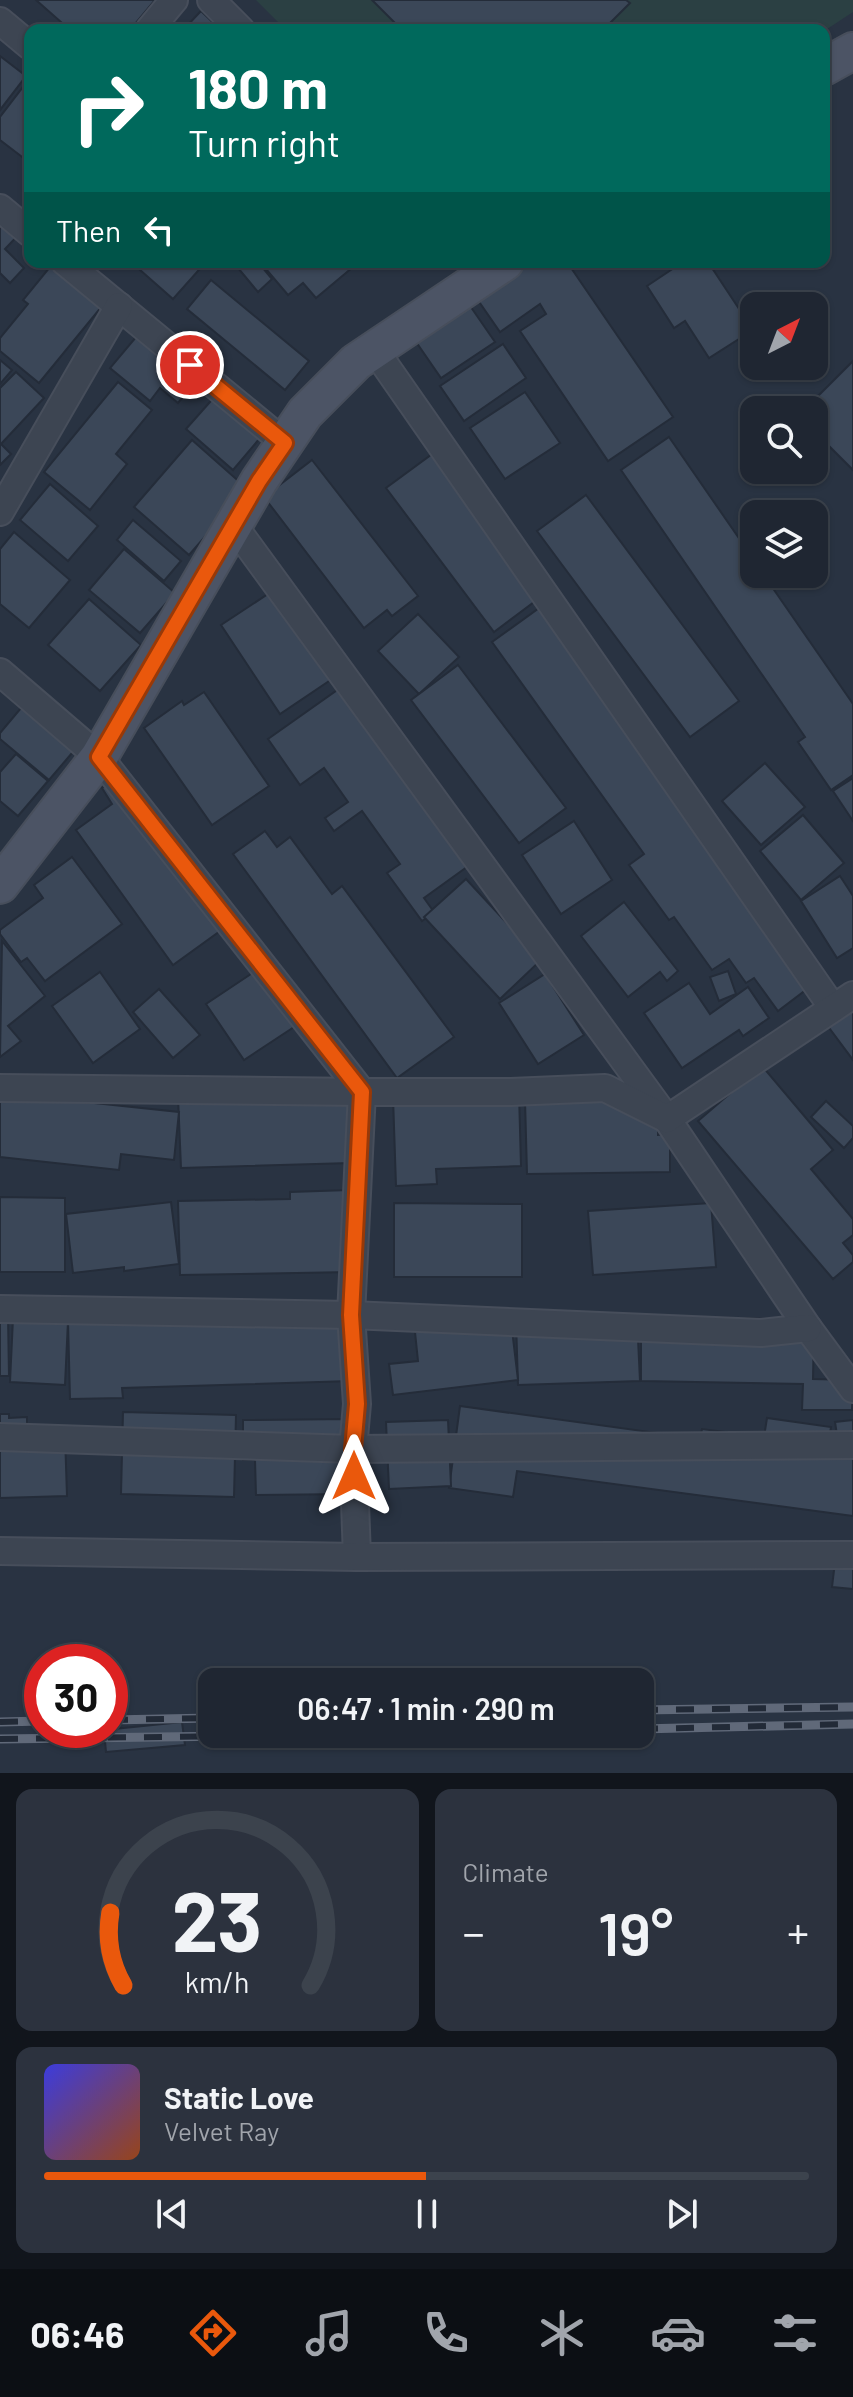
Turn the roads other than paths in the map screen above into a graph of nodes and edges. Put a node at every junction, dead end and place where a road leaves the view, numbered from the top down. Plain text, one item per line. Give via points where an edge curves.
1 (174, 0) edge
2 (211, 0) edge
3 (0, 21) edge
4 (154, 24) edge
5 (235, 24) edge
6 (24, 41) edge
7 (853, 51) edge
8 (830, 64) edge
9 (0, 208) edge
10 (24, 228) edge
11 (72, 268) edge
12 (486, 268) edge
13 (119, 306) junction
14 (374, 349) junction
15 (285, 443) junction
16 (0, 512) edge
17 (234, 526) junction
18 (0, 672) edge
19 (99, 757) junction
20 (0, 885) edge
21 (843, 1001) edge
22 (0, 1088) edge
23 (362, 1092) junction
24 (667, 1119) junction
25 (0, 1309) edge
26 (351, 1315) junction
27 (808, 1328) junction
28 (853, 1389) edge
29 (0, 1437) edge
30 (853, 1445) edge
31 (353, 1449) junction
32 (0, 1551) edge
33 (853, 1555) edge
34 (357, 1557) junction

1 - 4 street
2 - 5 street
3 - 6 street
7 - 8 main road
9 - 10 street
11 - 13 street
12 - 14 main road
13 - 15 street
13 - 16 street
14 - 15 main road via 305,413
14 - 21 street
15 - 17 main road
17 - 19 main road
17 - 24 street
18 - 19 street
19 - 20 main road
19 - 23 street
21 - 24 street
22 - 23 street
23 - 24 street via 605,1088
23 - 26 street
24 - 27 street
25 - 26 street
26 - 27 street via 761,1333
26 - 31 street via 357,1404
27 - 28 street
29 - 31 street
30 - 31 street
31 - 34 street
32 - 34 street
33 - 34 street

